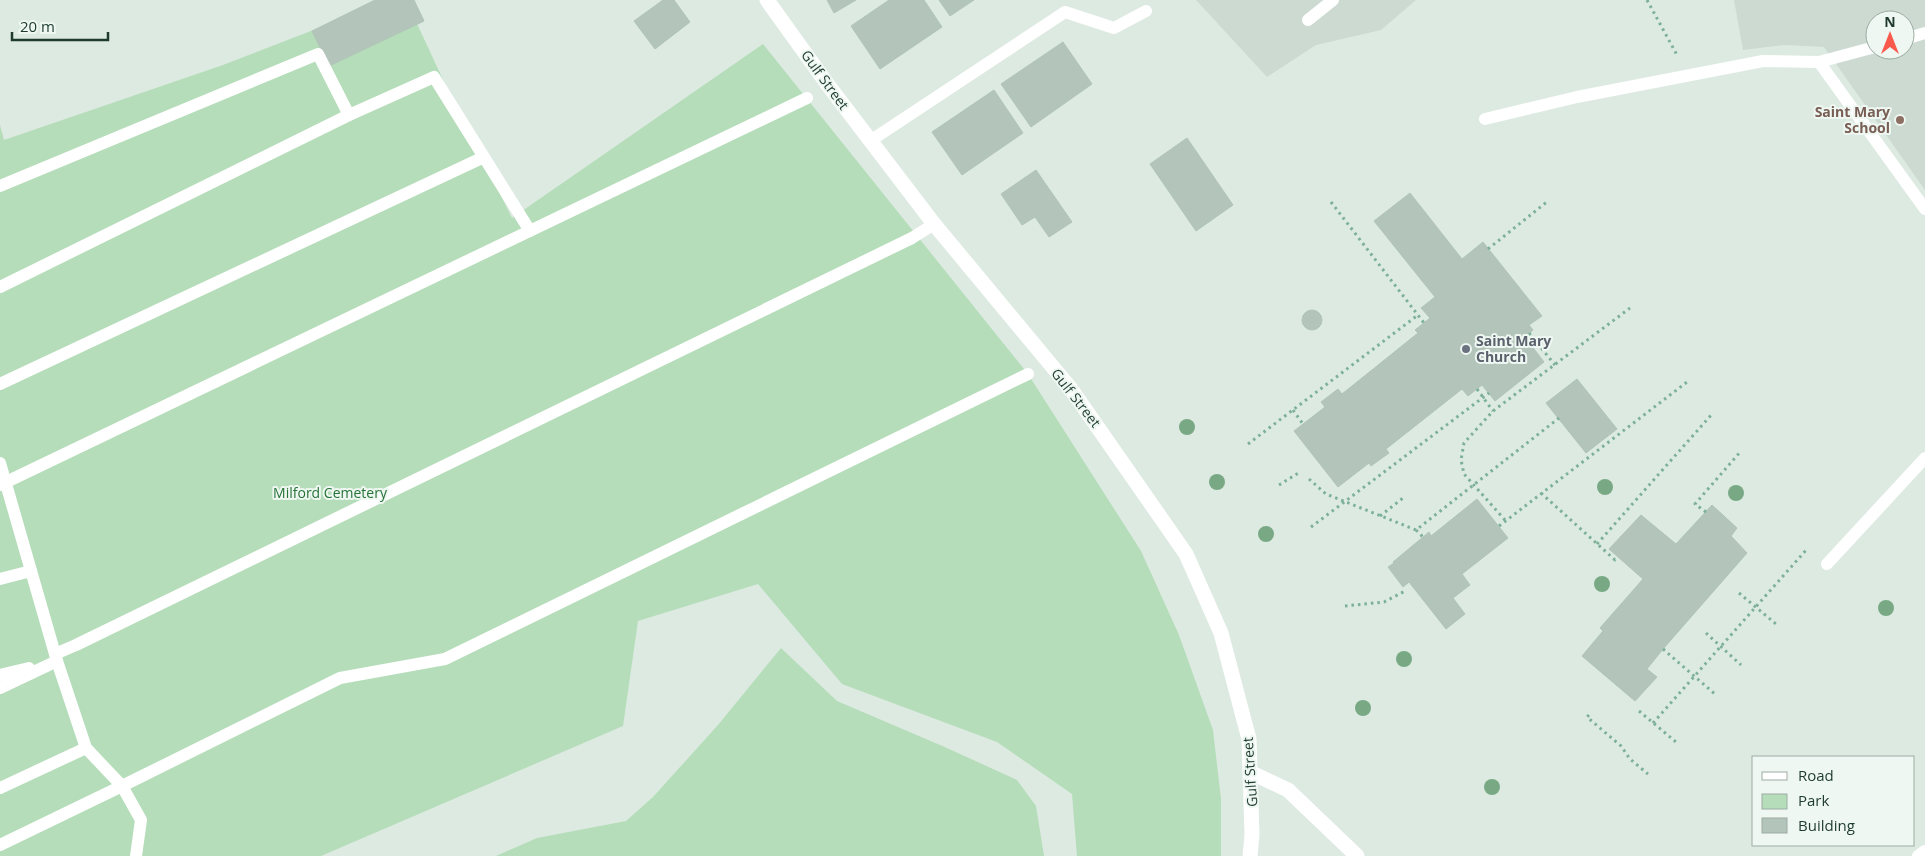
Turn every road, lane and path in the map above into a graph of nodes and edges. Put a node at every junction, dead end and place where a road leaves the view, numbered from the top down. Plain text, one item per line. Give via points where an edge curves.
1 (767, 0) edge
2 (1333, 0) edge
3 (1647, 0) edge
4 (1146, 11) dead end
5 (1308, 20) dead end
6 (1865, 50) edge
7 (1819, 62) junction
8 (1684, 76) junction
9 (807, 98) dead end
10 (349, 115) junction
11 (1485, 119) dead end
12 (870, 141) junction
13 (484, 157) junction
14 (0, 186) edge
15 (1548, 201) dead end
16 (1331, 202) dead end
17 (1925, 209) edge
18 (934, 224) junction
19 (530, 231) junction
20 (1488, 249) dead end
21 (0, 287) edge
22 (1630, 308) dead end
23 (1418, 315) junction
24 (1424, 323) dead end
25 (1529, 334) dead end
26 (1555, 365) junction
27 (1028, 374) dead end
28 (1687, 382) dead end
29 (0, 384) edge
30 (1477, 389) dead end
31 (1489, 393) dead end
32 (1482, 397) junction
33 (1293, 410) junction
34 (1493, 411) junction
35 (1712, 414) dead end
36 (1559, 418) dead end
37 (1303, 424) dead end
38 (1248, 444) dead end
39 (1741, 451) dead end
40 (1925, 458) edge
41 (0, 463) edge
42 (1300, 472) dead end
43 (1309, 479) dead end
44 (3, 484) edge
45 (1475, 484) junction
46 (1279, 485) dead end
47 (1541, 493) junction
48 (1403, 498) dead end
49 (1344, 502) junction
50 (1706, 512) dead end
51 (1380, 516) junction
52 (1506, 520) junction
53 (1498, 526) dead end
54 (1311, 527) dead end
55 (1416, 530) junction
56 (1423, 537) dead end
57 (1597, 544) junction
58 (1812, 544) dead end
59 (1618, 557) dead end
60 (1828, 564) dead end
61 (31, 571) junction
62 (0, 579) edge
63 (1405, 591) dead end
64 (1739, 593) dead end
65 (1345, 606) dead end
66 (1756, 607) junction
67 (1776, 624) dead end
68 (1706, 632) dead end
69 (1722, 646) junction
70 (1663, 649) dead end
71 (56, 657) junction
72 (1741, 665) dead end
73 (0, 676) edge
74 (1695, 677) junction
75 (0, 688) edge
76 (1716, 695) dead end
77 (1639, 711) dead end
78 (1589, 715) dead end
79 (1653, 723) junction
80 (1676, 742) dead end
81 (86, 748) junction
82 (1252, 773) junction
83 (1648, 774) dead end
84 (122, 786) junction
85 (0, 788) edge
86 (0, 845) edge
87 (1925, 851) edge
88 (136, 856) edge
89 (1250, 856) edge
90 (1357, 856) edge
91 (1918, 856) edge

1 - 12 street, Gulf Street
2 - 5 lane
3 - 8 path via 1678,57
4 - 12 lane via 1114,28 1065,12
6 - 7 lane
7 - 8 lane via 1763,61
7 - 17 lane
8 - 11 lane via 1541,104
9 - 19 lane
10 - 13 lane via 434,77
10 - 14 lane via 318,54
10 - 21 lane
12 - 18 street, Gulf Street
13 - 19 lane
13 - 29 lane
15 - 20 path
16 - 23 path
18 - 71 lane
18 - 82 street, Gulf Street via 1071,389 1186,554 1221,633 1249,739
19 - 44 lane
22 - 26 path
23 - 24 path
23 - 33 path
25 - 26 path
26 - 34 path
27 - 84 lane via 445,660 340,678
28 - 47 path
30 - 32 path
31 - 32 path
32 - 34 path
32 - 49 path
33 - 37 path
33 - 38 path
34 - 45 path via 1464,443 1461,460 1464,474
35 - 57 path
36 - 45 path
39 - 50 path via 1695,504
40 - 60 lane
41 - 44 lane
42 - 46 path
43 - 49 path via 1326,494
44 - 61 lane
45 - 52 path
45 - 55 path
47 - 52 path
47 - 57 path
48 - 51 path
49 - 51 path
49 - 54 path
51 - 55 path
52 - 53 path
55 - 56 path
57 - 59 path via 1615,560
58 - 66 path
61 - 62 lane
61 - 71 lane
63 - 65 path via 1384,602
64 - 66 path
66 - 67 path
66 - 69 path
68 - 69 path
69 - 72 path
69 - 74 path
70 - 74 path
71 - 73 lane
71 - 75 lane
71 - 81 lane
74 - 76 path
74 - 79 path
77 - 79 path
78 - 83 path via 1587,717 1621,746 1630,760
79 - 80 path
81 - 84 lane
81 - 85 lane
82 - 89 street, Gulf Street
82 - 90 street via 1288,790
84 - 86 lane
84 - 88 lane via 140,820
87 - 91 lane

